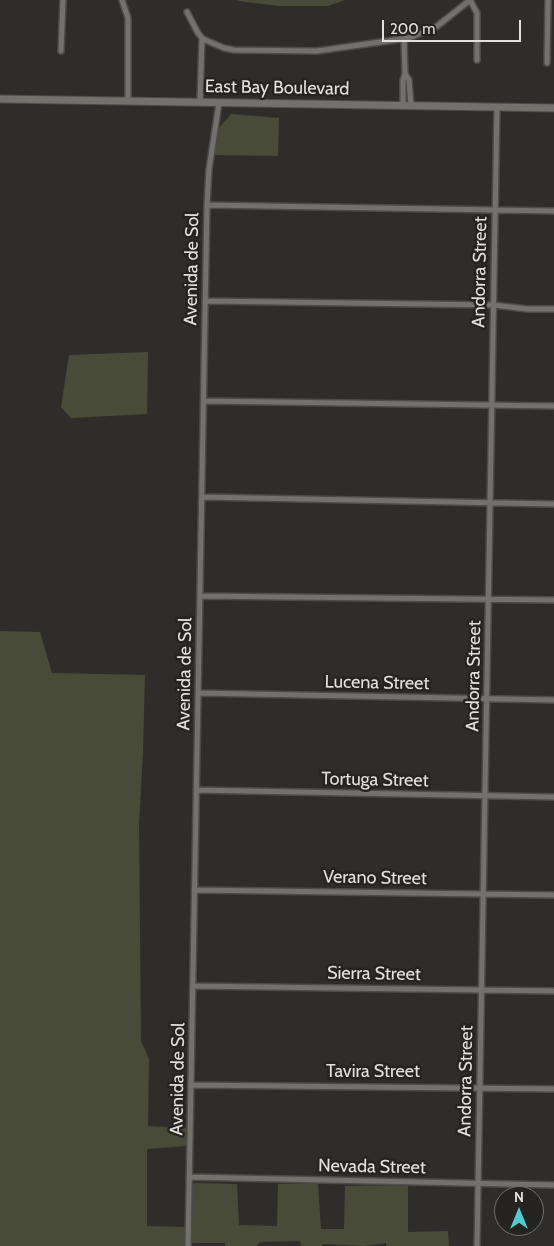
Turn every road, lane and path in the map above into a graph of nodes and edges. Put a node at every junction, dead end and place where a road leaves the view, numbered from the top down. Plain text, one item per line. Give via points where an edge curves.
1 (63, 0) edge
2 (122, 0) edge
3 (470, 0) edge
4 (548, 0) edge
5 (187, 12) dead end
6 (202, 38) junction
7 (404, 39) junction
8 (62, 51) dead end
9 (477, 60) dead end
10 (547, 63) dead end
11 (405, 74) junction
12 (0, 99) edge
13 (128, 101) junction
14 (200, 102) junction
15 (219, 103) junction
16 (402, 106) junction
17 (411, 106) junction
18 (496, 107) junction
19 (554, 108) edge
20 (207, 205) junction
21 (495, 210) junction
22 (554, 211) edge
23 (206, 301) junction
24 (494, 305) junction
25 (554, 309) edge
26 (204, 401) junction
27 (492, 404) junction
28 (554, 406) edge
29 (202, 497) junction
30 (490, 503) junction
31 (554, 504) edge
32 (200, 596) junction
33 (489, 599) junction
34 (554, 600) edge
35 (199, 694) junction
36 (487, 699) junction
37 (554, 700) edge
38 (196, 790) junction
39 (486, 796) junction
40 (554, 797) edge
41 (195, 890) junction
42 (484, 893) junction
43 (554, 894) edge
44 (193, 986) junction
45 (482, 990) junction
46 (554, 991) edge
47 (191, 1085) junction
48 (479, 1087) junction
49 (554, 1089) edge
50 (190, 1177) junction
51 (478, 1184) junction
52 (554, 1185) edge
53 (188, 1246) edge
54 (477, 1246) edge

1 - 8 street
2 - 13 street via 128,18
3 - 7 street via 436,27
3 - 9 street via 478,13
4 - 10 street
5 - 6 street
6 - 7 street via 234,50 311,51
6 - 14 street
7 - 11 street
11 - 16 street
11 - 17 street via 409,80
12 - 13 main road, East Bay Boulevard
13 - 14 main road, East Bay Boulevard
14 - 15 main road, East Bay Boulevard
15 - 16 main road, East Bay Boulevard
15 - 20 street, Avenida de Sol
16 - 17 main road, East Bay Boulevard
17 - 18 main road, East Bay Boulevard
18 - 19 main road, East Bay Boulevard
18 - 21 street, Andorra Street
20 - 21 street
20 - 23 street, Avenida de Sol
21 - 22 street
21 - 24 street, Andorra Street
23 - 24 street
23 - 26 street, Avenida de Sol
24 - 25 street
24 - 27 street, Andorra Street
26 - 27 street
26 - 29 street, Avenida de Sol
27 - 28 street
27 - 30 street, Andorra Street
29 - 30 street
29 - 32 street, Avenida de Sol
30 - 31 street
30 - 33 street, Andorra Street
32 - 33 street
32 - 35 street, Avenida de Sol
33 - 34 street
33 - 36 street, Andorra Street
35 - 36 street, Lucena Street
35 - 38 street, Avenida de Sol
36 - 37 street, Lucena Street
36 - 39 street, Andorra Street
38 - 39 street, Tortuga Street
38 - 41 street, Avenida de Sol
39 - 40 street, Tortuga Street
39 - 42 street, Andorra Street
41 - 42 street, Verano Street
41 - 44 street, Avenida de Sol
42 - 43 street, Verano Street
42 - 45 street, Andorra Street
44 - 45 street, Sierra Street
44 - 47 street, Avenida de Sol
45 - 46 street, Sierra Street
45 - 48 street, Andorra Street
47 - 48 street, Tavira Street
47 - 50 street, Avenida de Sol
48 - 49 street, Tavira Street
48 - 51 street, Andorra Street
50 - 51 street, Nevada Street
50 - 53 street, Avenida de Sol
51 - 52 street, Nevada Street
51 - 54 street, Andorra Street

